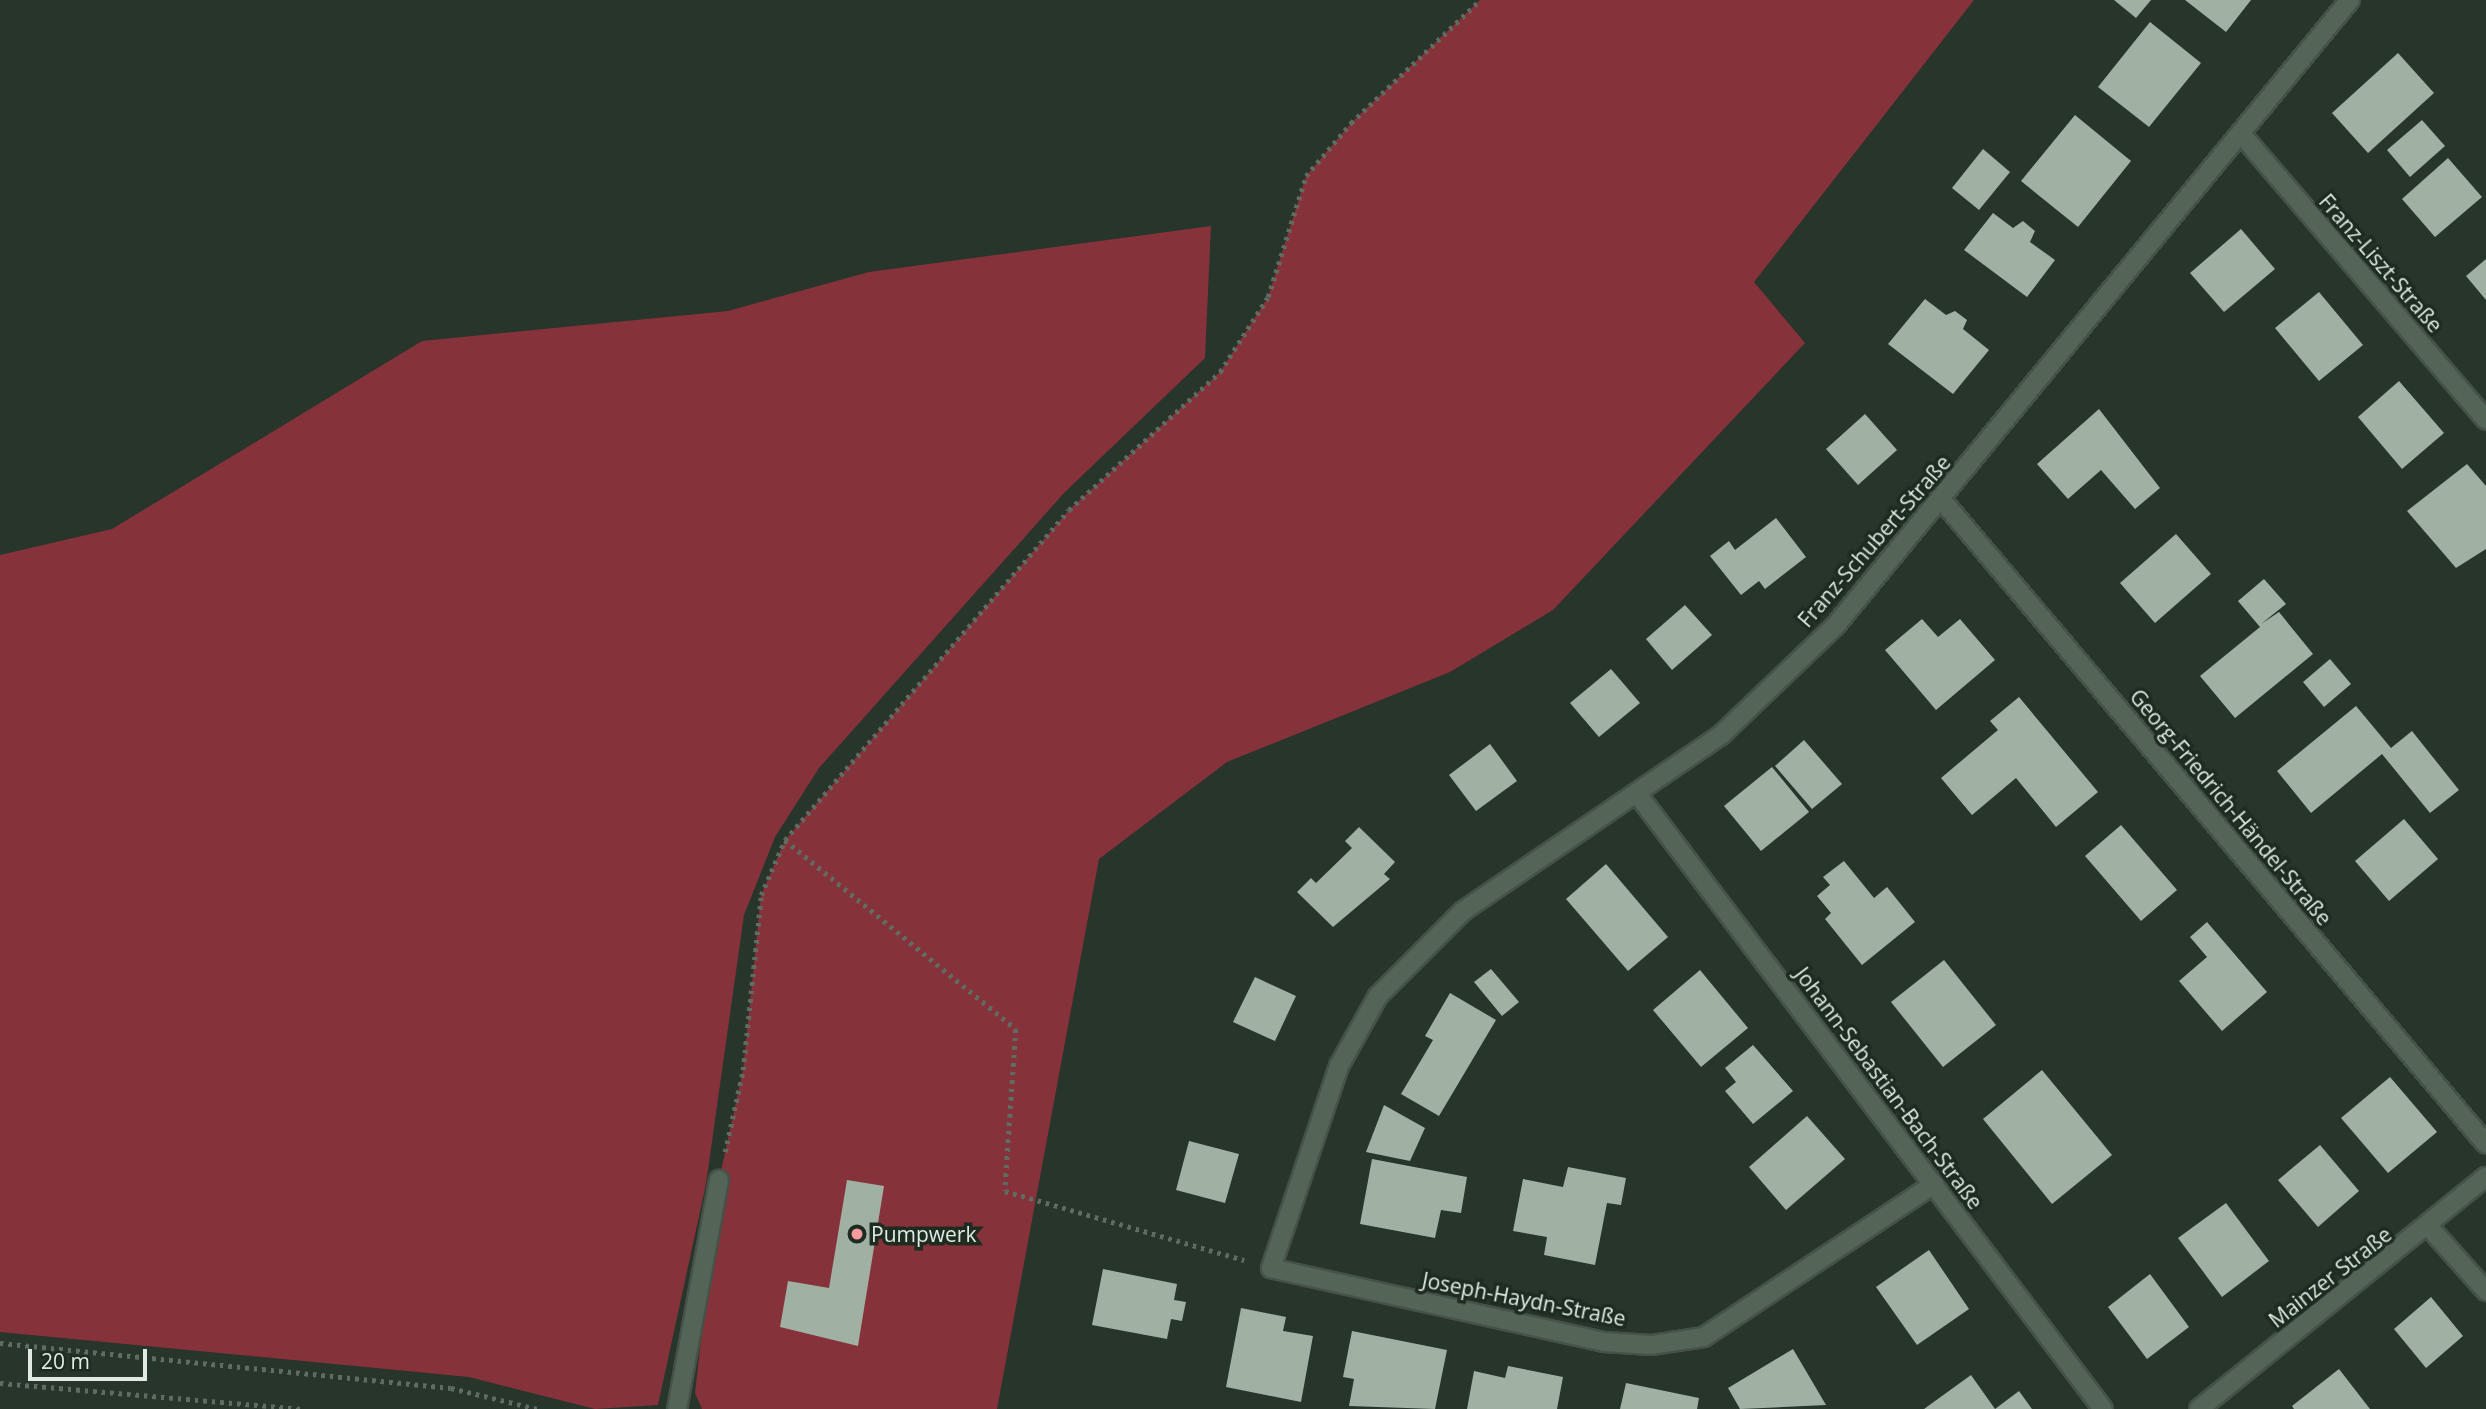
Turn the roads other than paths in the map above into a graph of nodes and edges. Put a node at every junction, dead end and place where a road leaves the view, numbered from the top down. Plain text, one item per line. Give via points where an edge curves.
1 (2350, 0) edge
2 (2242, 135) junction
3 (2486, 420) edge
4 (1941, 499) junction
5 (1638, 794) junction
6 (2486, 1144) edge
7 (2486, 1177) edge
8 (719, 1180) road end
9 (1934, 1184) junction
10 (2430, 1227) junction
11 (1271, 1268) joint
12 (2486, 1292) edge
13 (677, 1409) edge
14 (2103, 1409) edge
15 (2199, 1409) edge

1 - 2 street, Franz-Schubert-Straße
2 - 3 street, Franz-Liszt-Straße
2 - 4 street, Franz-Schubert-Straße
4 - 5 street, Franz-Schubert-Straße via 1836,625 1721,734
4 - 6 street, Georg-Friedrich-Händel-Straße
5 - 9 street, Johann-Sebastian-Bach-Straße
5 - 11 street, Franz-Schubert-Straße via 1463,911 1378,996 1339,1066
7 - 10 street, Mainzer Straße
8 - 13 street
9 - 11 street, Joseph-Haydn-Straße via 1704,1337 1651,1345 1604,1342
9 - 14 street, Johann-Sebastian-Bach-Straße
10 - 12 street
10 - 15 street, Mainzer Straße

